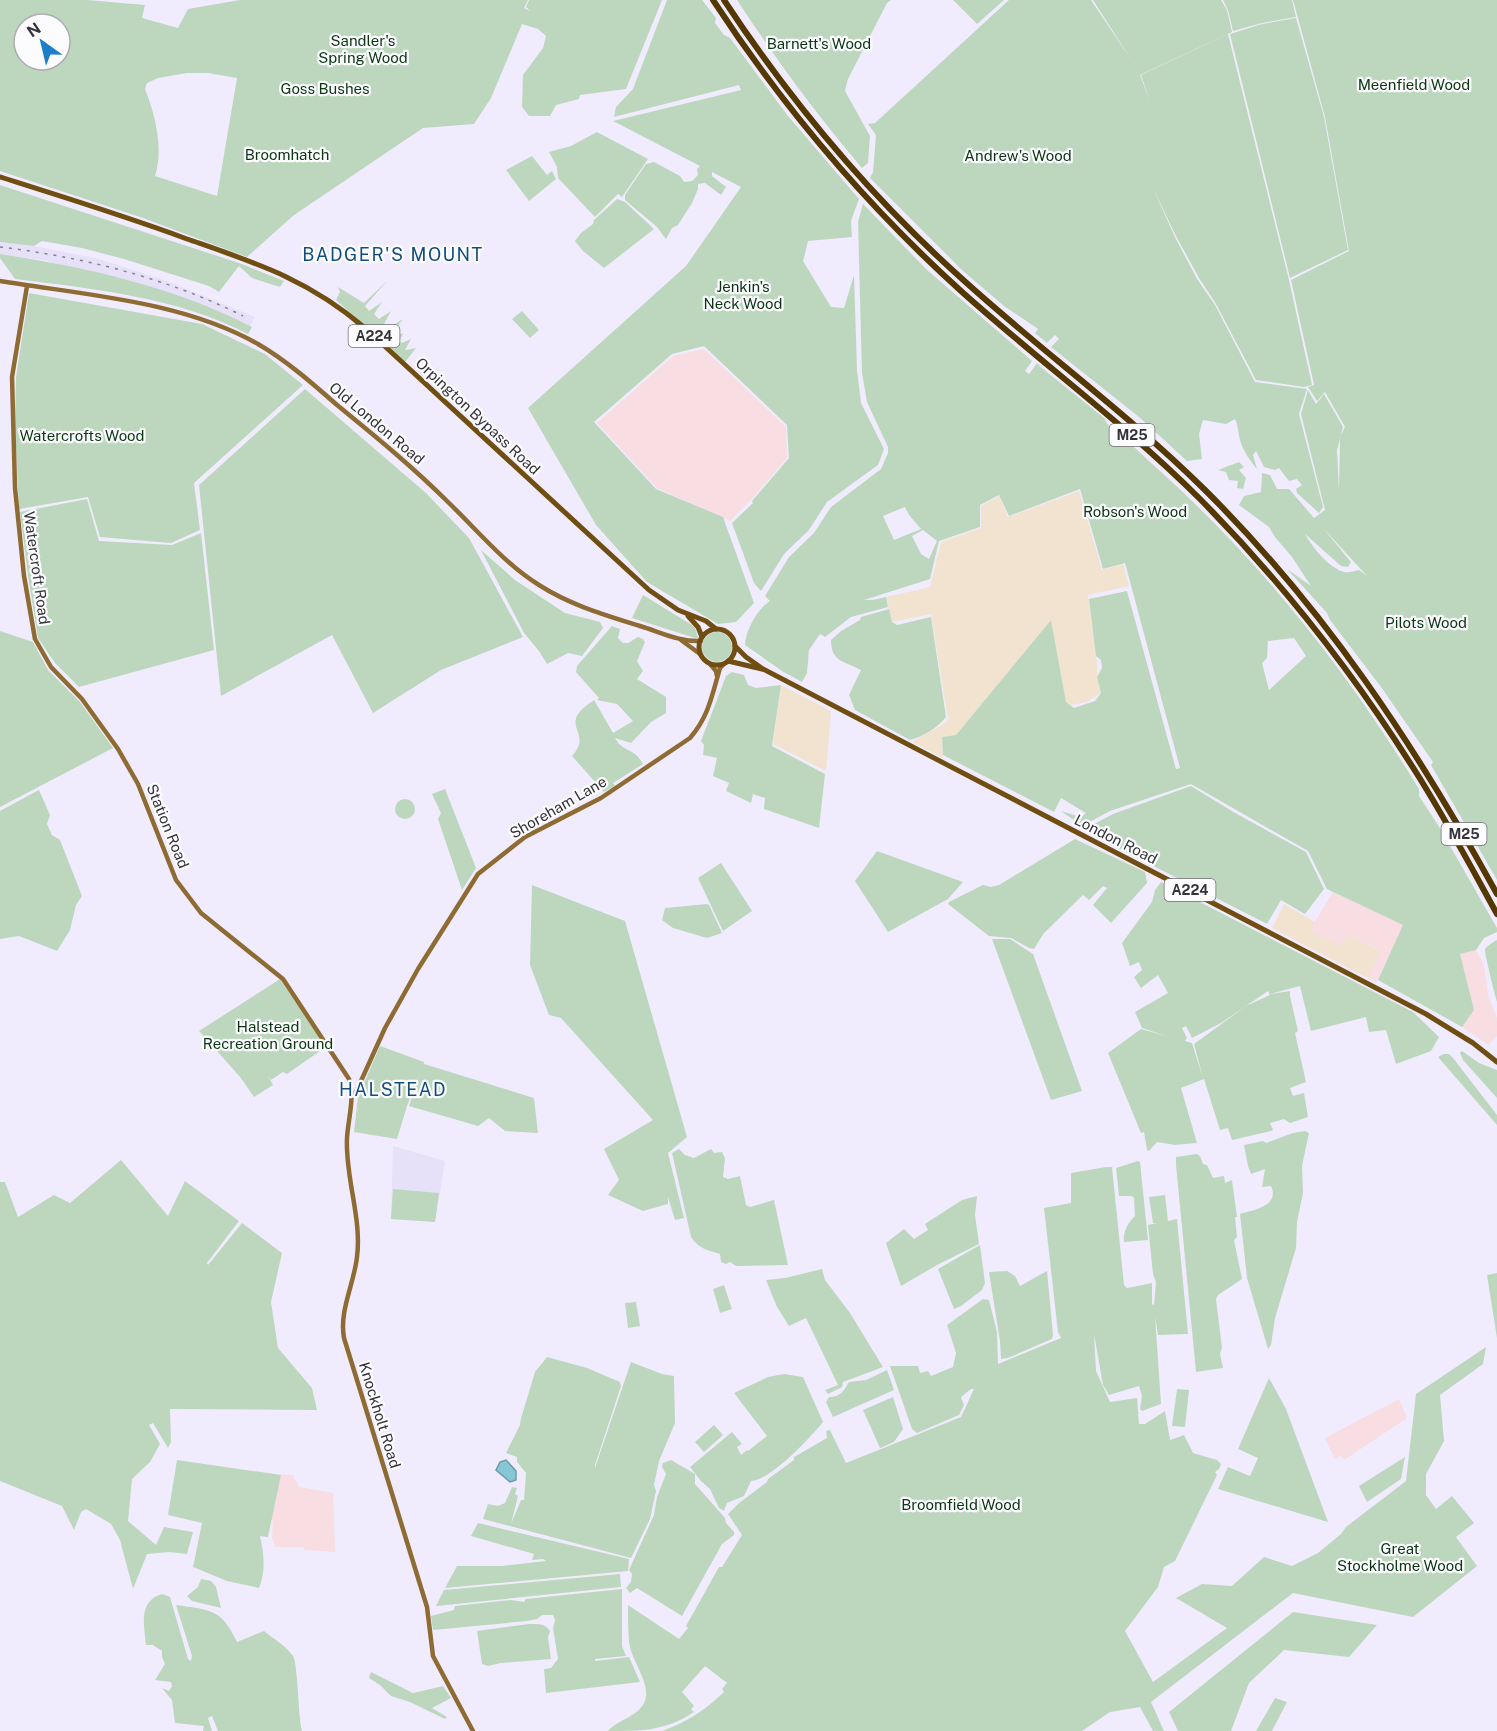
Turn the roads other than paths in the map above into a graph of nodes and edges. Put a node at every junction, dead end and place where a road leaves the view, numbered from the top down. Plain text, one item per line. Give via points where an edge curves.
1 (712, 0) edge
2 (724, 0) edge
3 (0, 177) edge
4 (0, 281) edge
5 (27, 286) junction
6 (687, 615) junction
7 (716, 630) junction
8 (35, 639) joint
9 (702, 639) junction
10 (681, 640) junction
11 (735, 646) junction
12 (700, 654) junction
13 (726, 662) junction
14 (710, 664) junction
15 (763, 669) junction
16 (717, 679) junction
17 (1497, 894) edge
18 (1497, 914) edge
19 (1497, 1062) edge
20 (352, 1095) junction
21 (472, 1730) edge

1 - 18 highway, M25 via 811,134 895,228 978,306 1166,466 1291,599 1347,670 1405,755
2 - 17 highway, M25 via 806,112 896,215 994,308 1155,442 1274,565 1339,644 1392,718
3 - 6 main road, Orpington Bypass Road / A224 via 250,261 323,296 365,328 639,582
4 - 5 street
5 - 8 street, Watercroft Road via 12,377 15,488
5 - 10 street, Old London Road via 181,312 248,339 290,365 399,456 523,574 582,607
6 - 7 main road, Orpington Bypass Road / A224
6 - 9 main road, Orpington Bypass Road / A224
7 - 9 main road
7 - 11 main road via 725,631
8 - 20 street, Station Road via 51,667 82,699 118,749 138,784 176,880 201,913 283,979 345,1072
9 - 10 street, Old London Road
9 - 12 main road
10 - 12 street, Old London Road
11 - 13 main road via 734,654
11 - 15 main road, London Road / A224
12 - 14 main road
13 - 14 main road
13 - 15 main road, London Road / A224
13 - 16 street, Shoreham Lane
14 - 16 street
15 - 19 main road, London Road / A224 via 1311,953 1457,1032
16 - 20 street, Shoreham Lane via 712,702 685,742 601,798 525,837 478,874 418,969
20 - 21 street, Knockholt Road via 347,1146 358,1244 343,1320 344,1338 427,1606 433,1656

